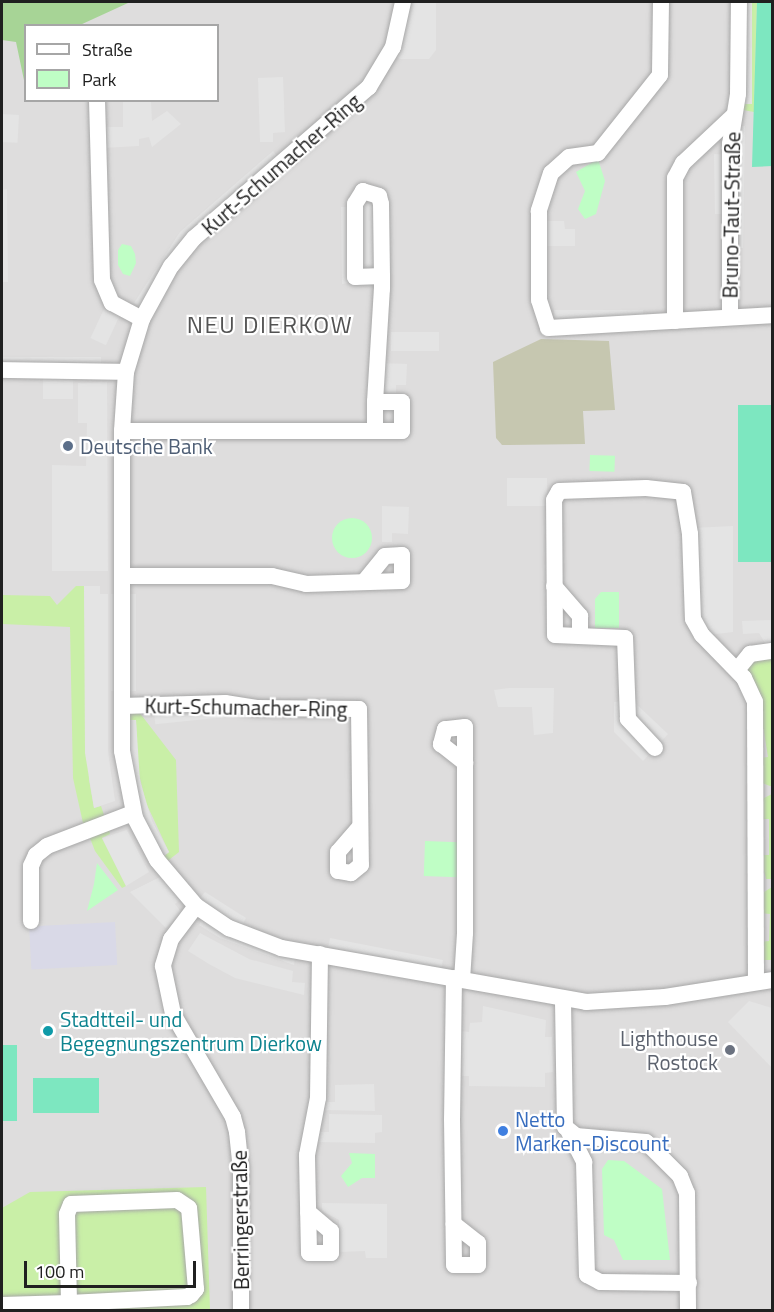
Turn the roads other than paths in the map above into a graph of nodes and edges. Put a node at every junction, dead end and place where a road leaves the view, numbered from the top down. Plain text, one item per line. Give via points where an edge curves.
1 (403, 2) edge
2 (661, 2) edge
3 (739, 2) edge
4 (97, 102) edge
5 (733, 116) junction
6 (382, 276) junction
7 (674, 314) junction
8 (730, 315) junction
9 (772, 315) edge
10 (142, 319) junction
11 (2, 370) edge
12 (126, 372) junction
13 (375, 402) junction
14 (375, 430) junction
15 (122, 431) junction
16 (122, 576) junction
17 (364, 582) dead end
18 (554, 586) junction
19 (580, 636) junction
20 (772, 651) edge
21 (736, 670) junction
22 (122, 706) junction
23 (655, 748) dead end
24 (465, 763) dead end
25 (133, 813) junction
26 (360, 827) dead end
27 (196, 906) junction
28 (31, 921) dead end
29 (320, 954) junction
30 (458, 979) junction
31 (764, 981) edge
32 (563, 1001) junction
33 (569, 1132) junction
34 (308, 1212) dead end
35 (454, 1224) dead end
36 (689, 1283) junction
37 (69, 1303) junction
38 (2, 1305) edge
39 (242, 1311) edge
40 (688, 1311) edge

1 - 10 street, Kurt-Schumacher-Ring via 393,47 369,87 194,238 171,266
2 - 7 street via 660,75 598,153 569,157 551,173 539,211 539,300 548,328
3 - 5 street, Bruno-Taut-Straße via 738,94
4 - 10 street via 102,280 112,303
5 - 7 street, Bruno-Taut-Straße via 683,163 675,178
5 - 8 street, Bruno-Taut-Straße
6 - 6 street via 381,204 379,196 363,191 355,204 356,277
6 - 13 street
7 - 8 street
8 - 9 street
10 - 12 street, Kurt-Schumacher-Ring
11 - 12 street
12 - 15 street, Kurt-Schumacher-Ring
13 - 14 street
13 - 14 street via 402,402 402,431
14 - 15 street
15 - 16 street, Kurt-Schumacher-Ring
16 - 17 street via 272,576 293,584
16 - 22 street, Kurt-Schumacher-Ring
18 - 19 street via 580,616
18 - 19 street via 555,635
18 - 21 street via 554,500 559,491 678,488 685,497 685,523 690,534 693,619 702,635
19 - 23 street via 625,638 628,719
20 - 21 street via 750,654
21 - 31 street via 749,685 754,702
22 - 25 street, Kurt-Schumacher-Ring via 124,772
22 - 26 street, Kurt-Schumacher-Ring via 225,703 257,708 359,709
24 - 30 street
25 - 27 street, Kurt-Schumacher-Ring via 157,860
25 - 28 street via 47,846 36,855 31,866
27 - 29 street, Kurt-Schumacher-Ring via 256,940
27 - 39 street, Berringerstraße via 171,939 165,976 173,1014 184,1039 199,1055 233,1117 237,1132
29 - 30 street, Kurt-Schumacher-Ring
29 - 34 street via 318,1098 307,1155
30 - 32 street, Kurt-Schumacher-Ring
30 - 35 street
31 - 32 street, Kurt-Schumacher-Ring via 635,1001
32 - 33 street via 562,1120
33 - 36 street via 584,1137 639,1139 651,1145 675,1169 687,1193
33 - 36 street via 584,1162 587,1275 600,1282
36 - 40 street
37 - 37 street via 67,1214 71,1204 177,1200 189,1208 196,1288 191,1295
37 - 38 street

